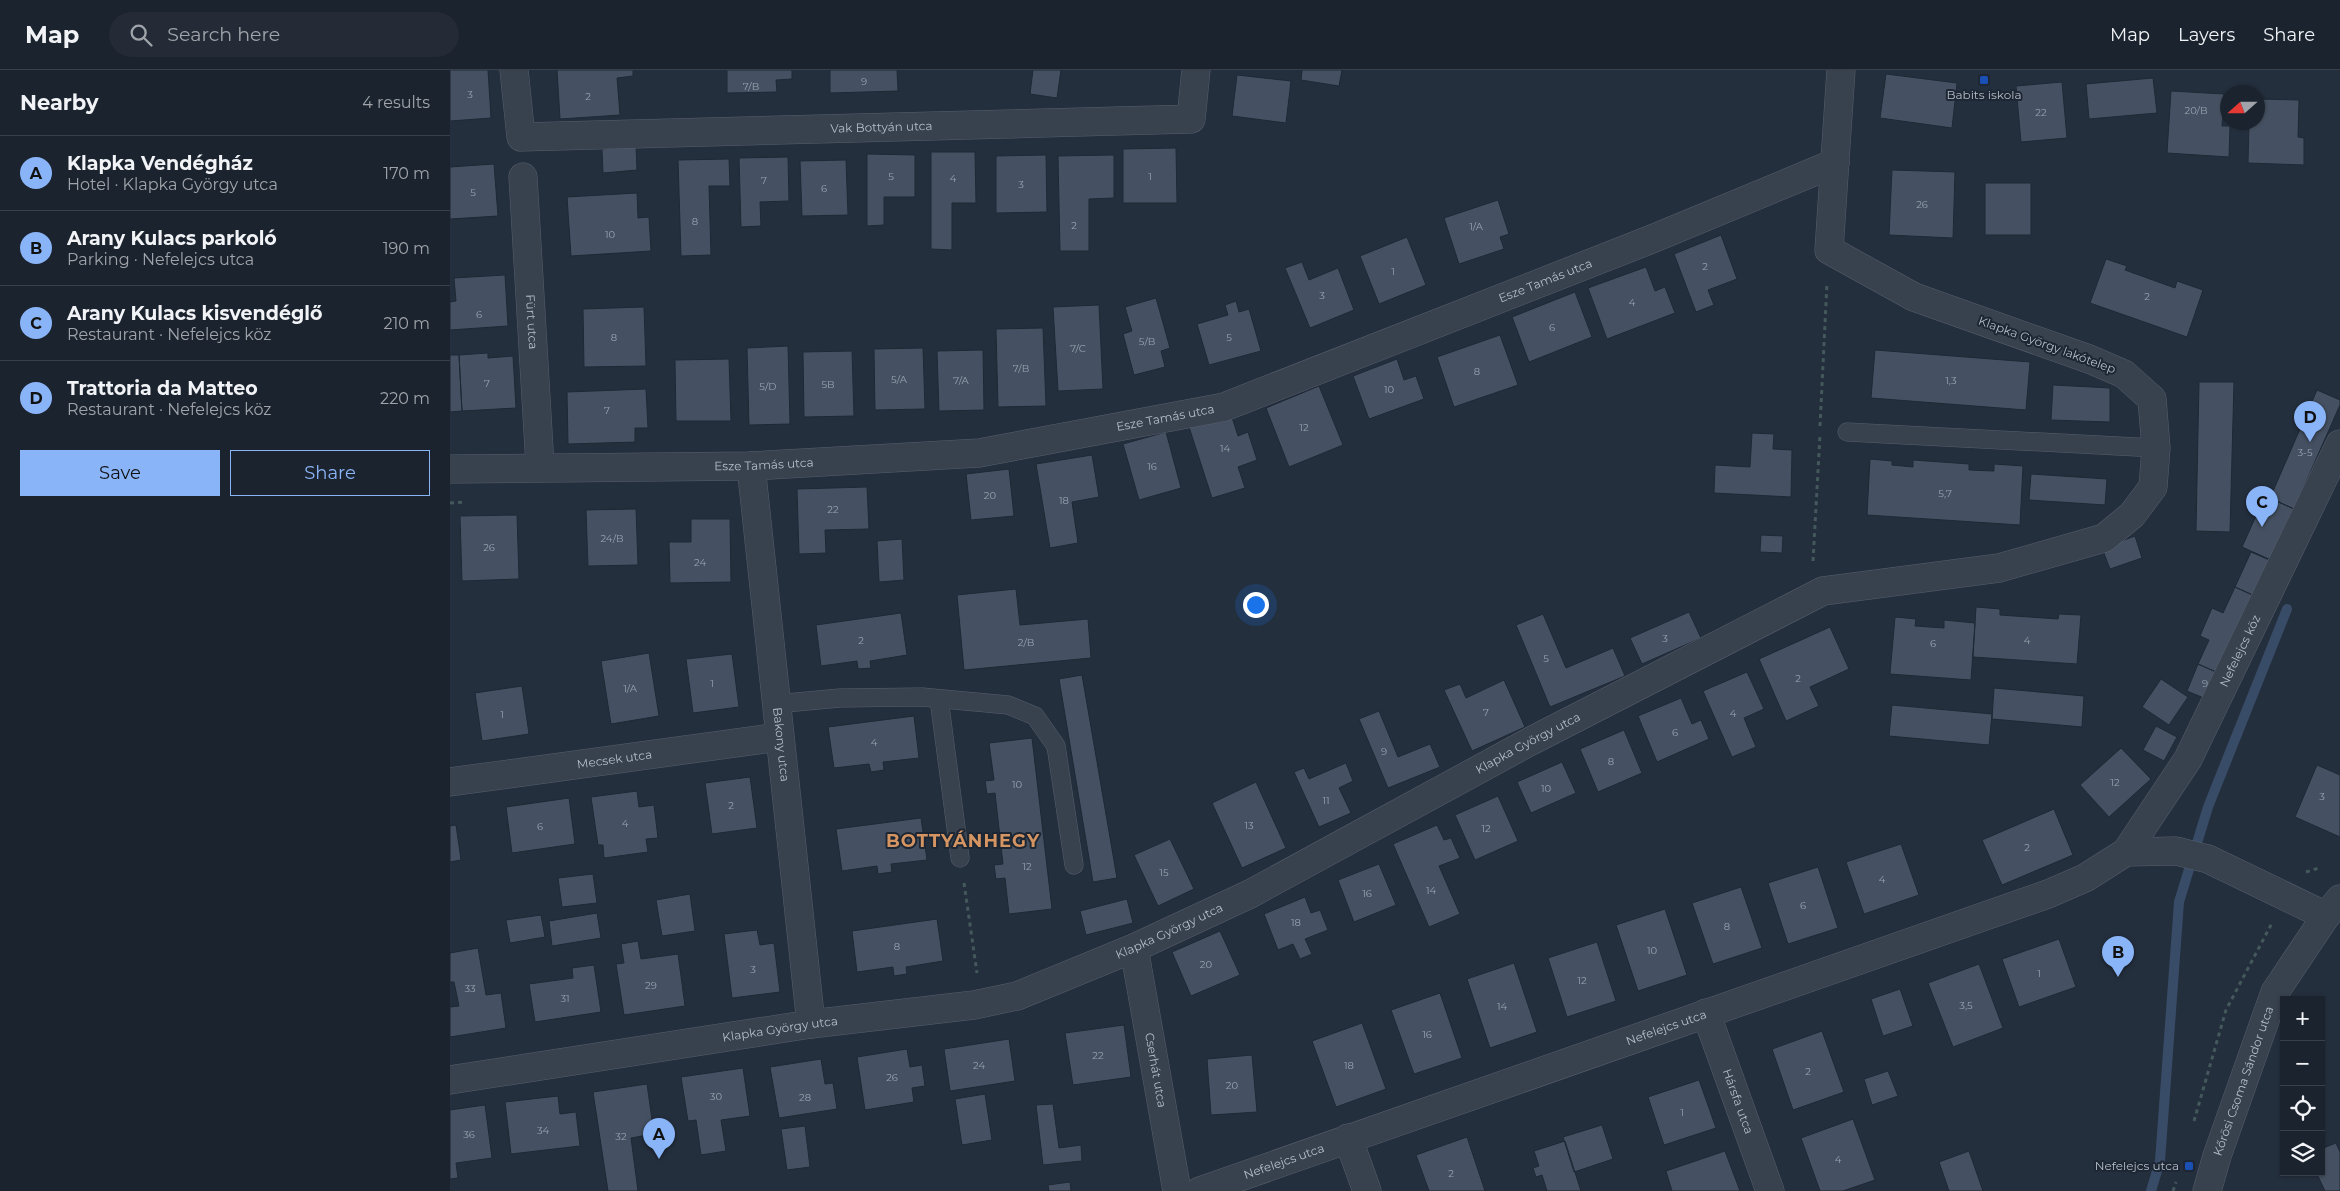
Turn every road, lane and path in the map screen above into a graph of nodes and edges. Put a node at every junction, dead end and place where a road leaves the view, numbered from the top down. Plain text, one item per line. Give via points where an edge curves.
1 (514, 70) edge
2 (1196, 70) edge
3 (1841, 70) edge
4 (1835, 163) junction
5 (523, 177) dead end
6 (1847, 432) dead end
7 (2340, 444) edge
8 (2156, 448) junction
9 (540, 466) junction
10 (751, 466) junction
11 (450, 469) edge
12 (1824, 591) joint
13 (939, 699) junction
14 (775, 704) junction
15 (779, 737) junction
16 (450, 782) edge
17 (2126, 852) junction
18 (960, 858) joint
19 (1074, 865) dead end
20 (2333, 908) edge
21 (2274, 919) dead end
22 (1134, 948) junction
23 (978, 981) dead end
24 (1706, 1012) junction
25 (811, 1024) junction
26 (450, 1080) edge
27 (2192, 1127) dead end
28 (1348, 1138) junction
29 (2178, 1173) dead end
30 (1177, 1191) edge
31 (1200, 1191) edge
32 (1367, 1191) edge
33 (1770, 1191) edge
34 (2173, 1191) edge
35 (2207, 1191) edge

1 - 2 street, Vak Bottyán utca via 521,136 1191,119
3 - 4 street
4 - 8 street, Klapka György lakótelep via 1829,250 1914,297 2124,374 2152,399
4 - 10 street, Esze Tamás utca via 1652,239 1224,407 979,453
5 - 9 street, Fürt utca
6 - 8 lane
7 - 17 street, Nefelejcs köz via 2188,759
8 - 12 street, Klapka György lakótelep via 2153,487 2132,515 2104,538 1999,568
9 - 10 street, Esze Tamás utca
9 - 11 street, Esze Tamás utca
10 - 14 street, Bakony utca
12 - 22 street, Klapka György utca via 1531,741 1250,894
13 - 14 lane via 840,698
13 - 18 lane
13 - 19 lane via 1008,705 1035,716 1056,746
14 - 15 street, Bakony utca
15 - 16 street, Mecsek utca
15 - 25 street, Bakony utca
17 - 20 street via 2176,851 2208,859
17 - 24 street, Nefelejcs utca via 2085,878 2048,894
18 - 23 path
20 - 35 street, Kőrösi Csoma Sándor utca via 2275,992
21 - 27 path via 2226,1010
22 - 25 street, Klapka György utca via 1017,996 974,1005
22 - 30 street, Cserhát utca
24 - 28 street, Nefelejcs utca
24 - 33 street, Hársfa utca
25 - 26 street, Klapka György utca
28 - 31 street, Nefelejcs utca
28 - 32 street
29 - 34 path

